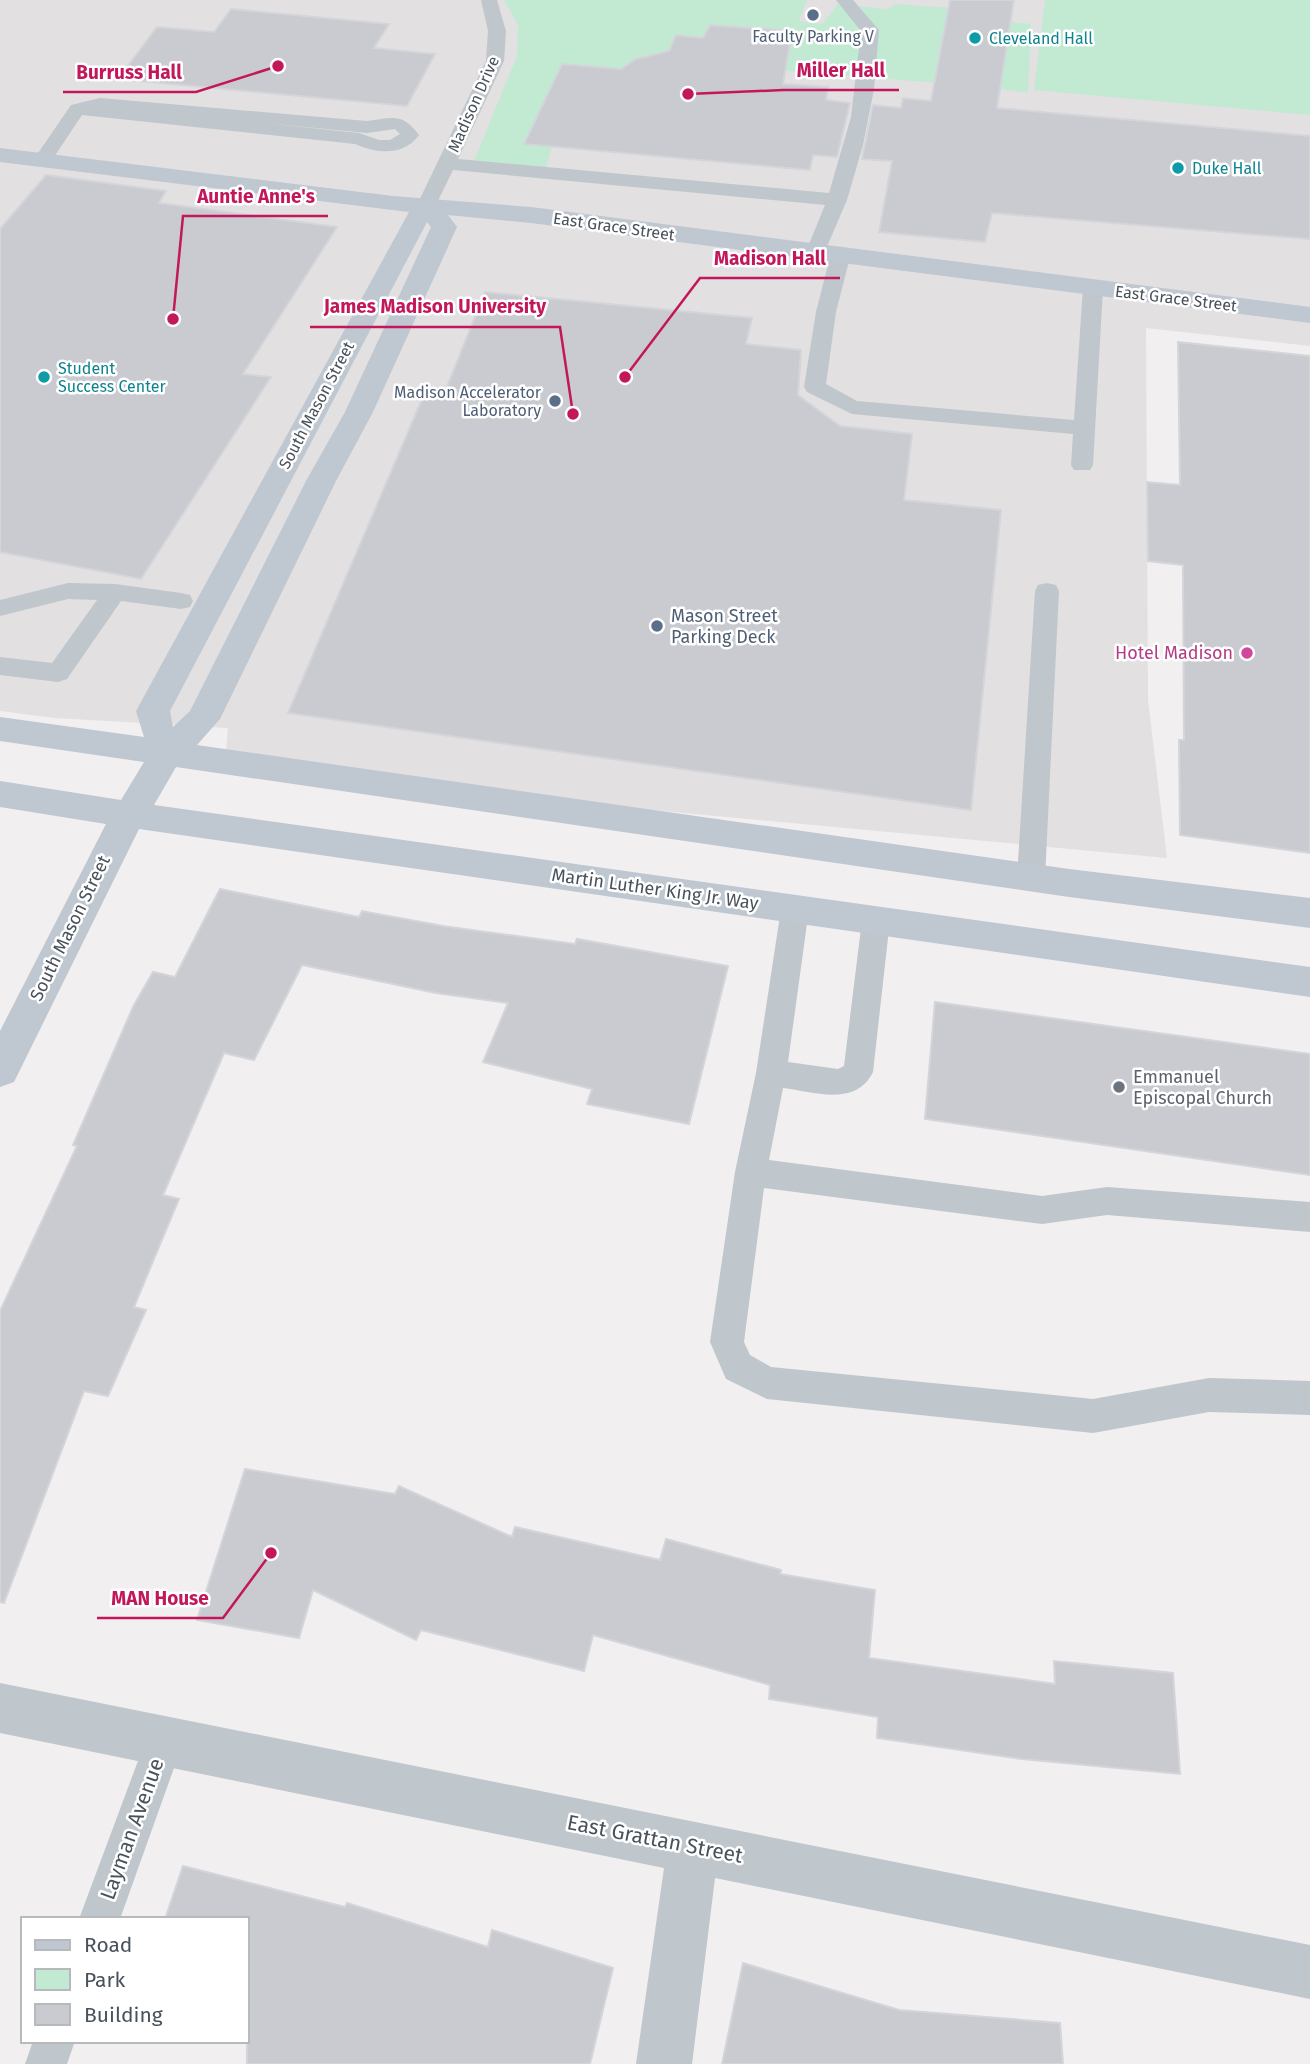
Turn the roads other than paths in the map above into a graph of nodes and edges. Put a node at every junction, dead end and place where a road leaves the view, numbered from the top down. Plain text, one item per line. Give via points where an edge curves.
1 (489, 0) edge
2 (844, 0) edge
3 (0, 155) edge
4 (450, 155) junction
5 (43, 159) junction
6 (837, 200) junction
7 (427, 205) junction
8 (815, 254) junction
9 (840, 257) junction
10 (1093, 288) junction
11 (1310, 315) edge
12 (1085, 428) junction
13 (1082, 465) dead end
14 (1047, 591) dead end
15 (115, 592) junction
16 (181, 601) dead end
17 (0, 608) edge
18 (0, 666) edge
19 (0, 729) edge
20 (167, 754) junction
21 (0, 794) edge
22 (131, 814) junction
23 (1031, 878) junction
24 (795, 909) junction
25 (1310, 913) edge
26 (876, 920) junction
27 (1310, 982) edge
28 (0, 1070) edge
29 (771, 1073) junction
30 (751, 1172) junction
31 (1310, 1217) edge
32 (1310, 1398) edge
33 (0, 1708) edge
34 (165, 1740) junction
35 (693, 1846) junction
36 (100, 1917) edge
37 (1310, 1972) edge
38 (53, 2043) edge
39 (46, 2064) edge
40 (664, 2064) edge

1 - 4 lane, Madison Drive via 497,32 495,61
2 - 6 lane via 870,30 869,77
3 - 5 street, East Grace Street
4 - 5 lane via 405,140 410,135 400,122 367,127 100,103 77,108
4 - 6 lane
4 - 7 lane, Madison Drive
5 - 7 street, East Grace Street
6 - 8 lane
7 - 8 street, East Grace Street
7 - 20 street, South Mason Street via 411,226 153,711
7 - 20 street, South Mason Street via 444,227 359,412 203,719
8 - 9 street, East Grace Street
9 - 10 street, East Grace Street
9 - 12 lane via 815,387 852,407
10 - 11 street, East Grace Street
10 - 12 lane
12 - 13 lane
14 - 23 lane
15 - 16 lane
15 - 17 lane via 68,591
15 - 18 lane via 58,673
19 - 20 street
20 - 22 street, South Mason Street
20 - 23 street
21 - 22 street, Martin Luther King Jr. Way
22 - 24 street, Martin Luther King Jr. Way
22 - 28 street, South Mason Street
23 - 25 street
24 - 26 street, Martin Luther King Jr. Way
24 - 29 lane
26 - 27 street, Martin Luther King Jr. Way
26 - 29 lane via 858,1072 843,1083
29 - 30 lane
30 - 31 lane via 1042,1210 1107,1201
30 - 32 lane via 727,1342 738,1367 767,1383 1093,1416 1209,1395
33 - 34 street, East Grattan Street
34 - 35 street, East Grattan Street
34 - 36 lane, Layman Avenue
35 - 37 street, East Grattan Street
35 - 40 street
38 - 39 lane

